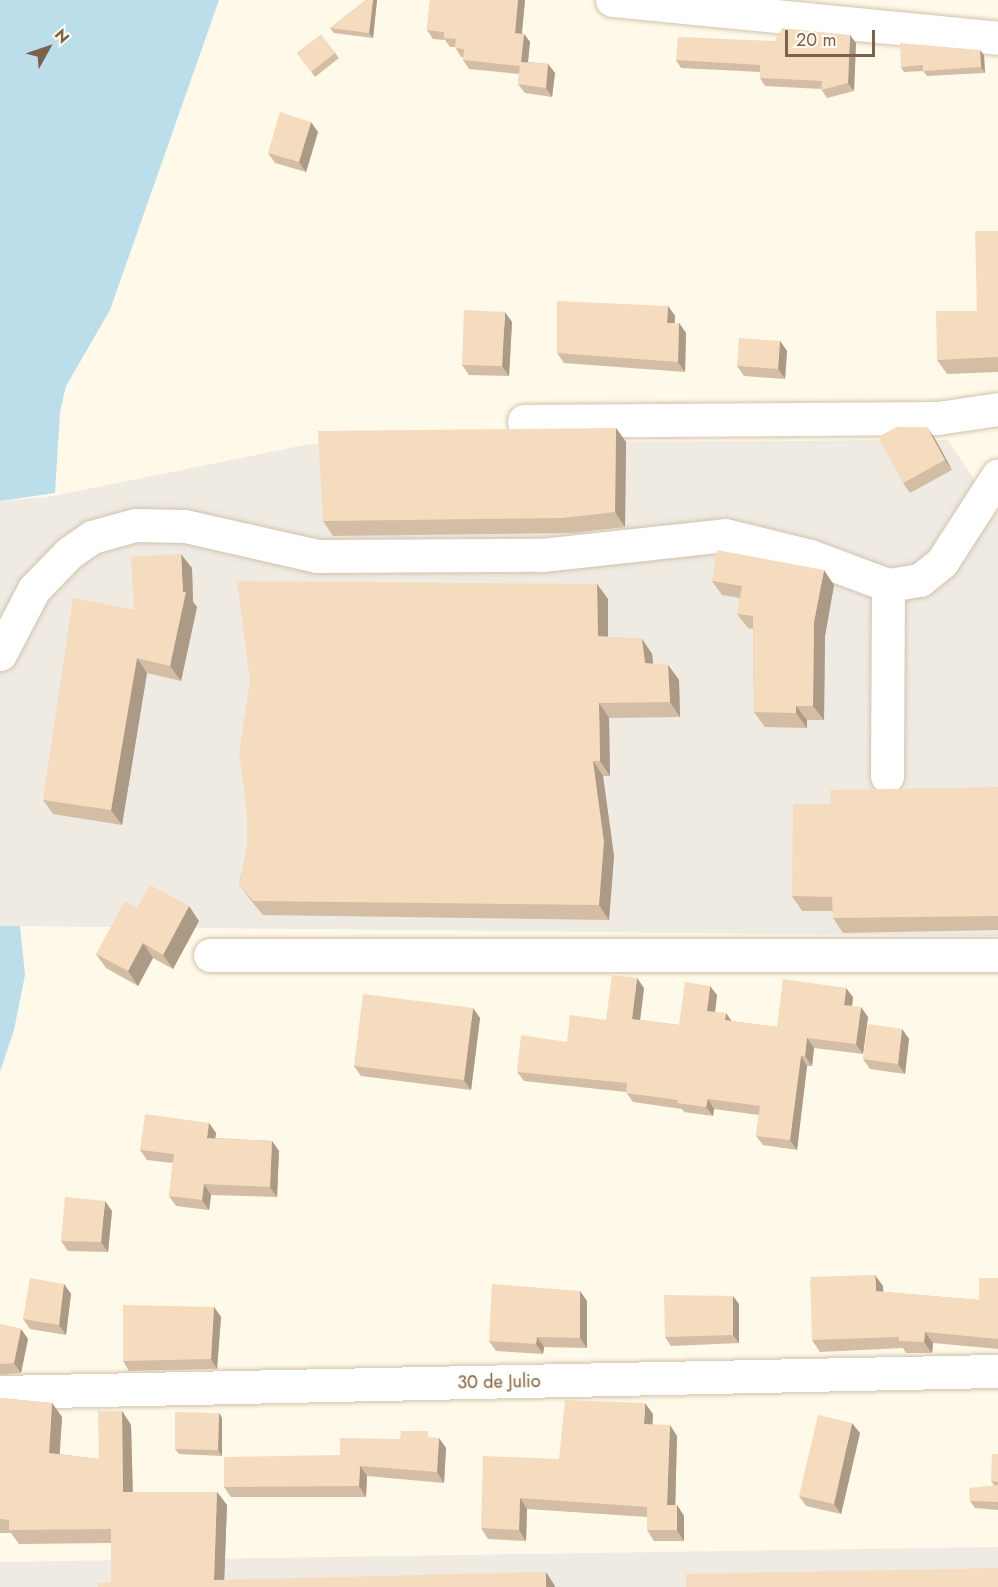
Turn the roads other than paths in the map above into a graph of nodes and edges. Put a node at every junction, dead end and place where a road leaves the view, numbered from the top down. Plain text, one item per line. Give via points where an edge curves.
1 (612, 0) edge
2 (998, 39) edge
3 (998, 409) edge
4 (524, 421) dead end
5 (998, 475) edge
6 (888, 585) junction
7 (0, 654) edge
8 (886, 776) dead end
9 (210, 955) dead end
10 (998, 955) edge
11 (998, 1371) edge
12 (0, 1392) edge

1 - 2 street
3 - 4 street via 938,418
5 - 6 street via 942,562 920,580
6 - 7 street via 810,556 725,535 542,555 317,556 185,526 135,525 92,537 69,553 34,589
6 - 8 street
9 - 10 street
11 - 12 street, 30 de Julio

